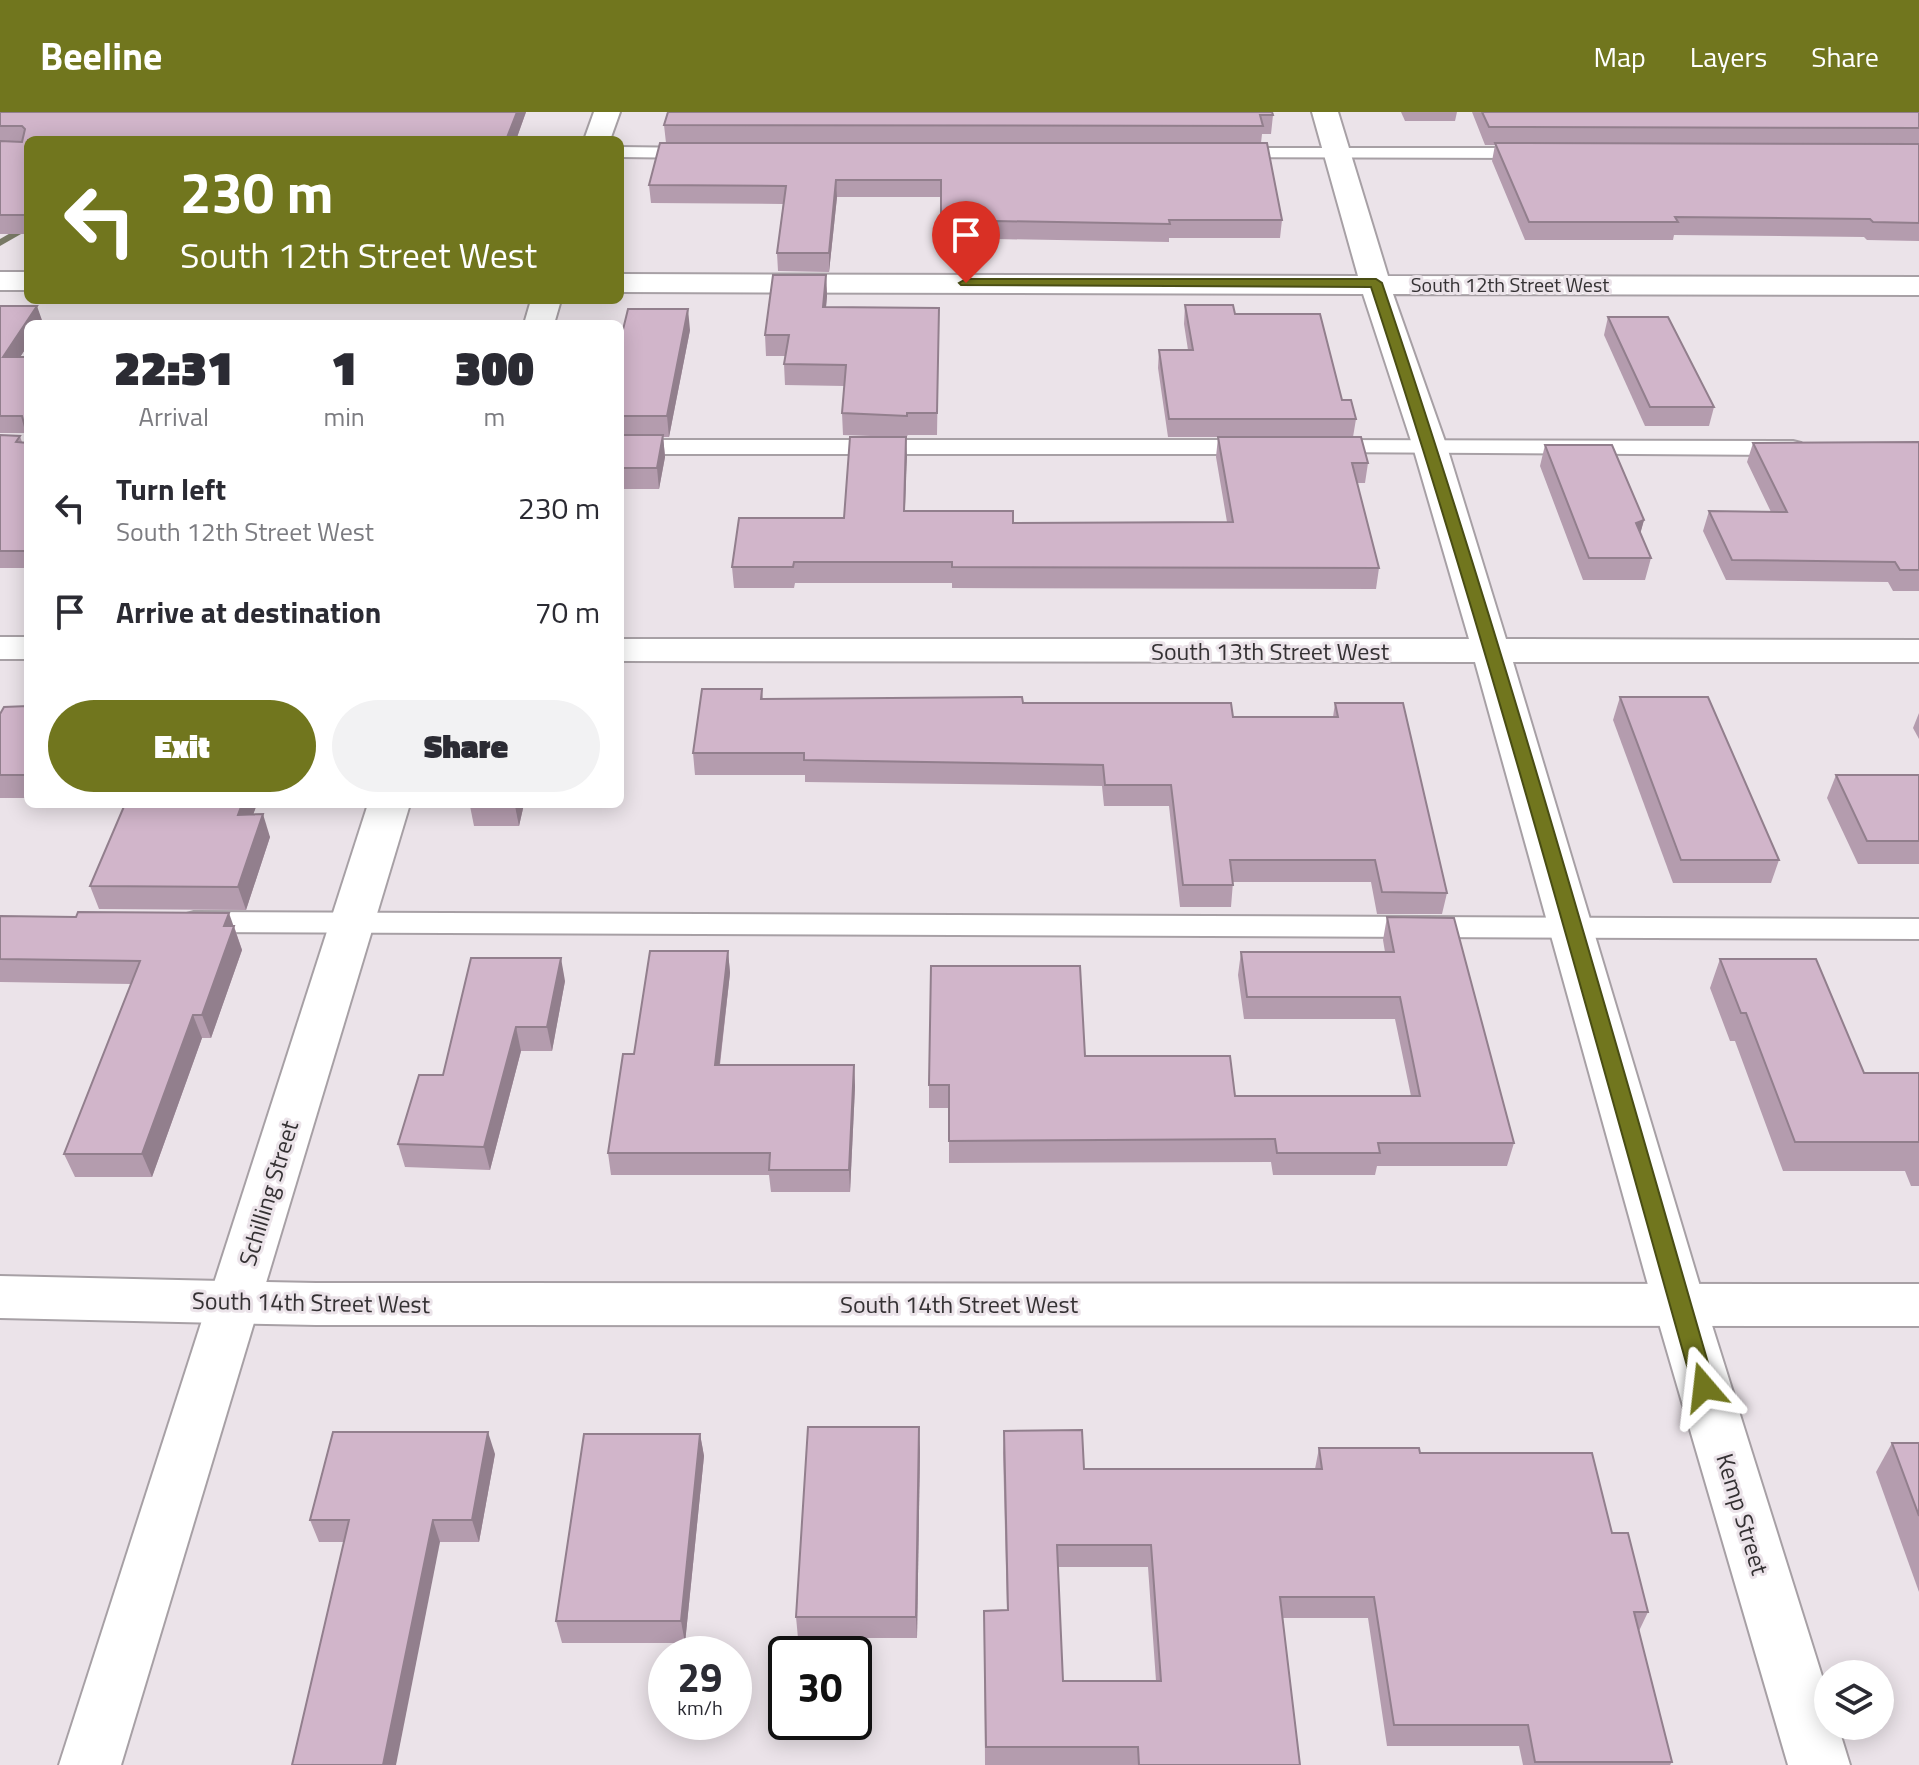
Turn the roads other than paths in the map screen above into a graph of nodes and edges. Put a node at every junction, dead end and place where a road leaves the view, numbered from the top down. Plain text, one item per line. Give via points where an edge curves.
1 (607, 112) edge
2 (1325, 112) edge
3 (598, 136) edge
4 (624, 152) edge
5 (713, 153) edge
6 (1209, 153) edge
7 (1337, 153) junction
8 (1559, 153) edge
9 (0, 281) edge
10 (24, 281) edge
11 (624, 283) edge
12 (1376, 283) junction
13 (1919, 286) edge
14 (624, 447) edge
15 (1273, 447) edge
16 (1305, 447) edge
17 (1430, 447) junction
18 (1811, 448) edge
19 (0, 648) edge
20 (24, 648) edge
21 (624, 650) edge
22 (1491, 651) junction
23 (1919, 651) edge
24 (388, 808) edge
25 (169, 922) edge
26 (353, 923) junction
27 (1573, 927) junction
28 (1919, 929) edge
29 (0, 1297) edge
30 (235, 1301) junction
31 (1679, 1303) junction
32 (1919, 1305) edge
33 (90, 1765) edge
34 (1819, 1765) edge

1 - 3 street
2 - 7 street, Kemp Street
4 - 5 lane
6 - 7 lane
7 - 8 lane
7 - 12 street, Kemp Street
9 - 10 street
11 - 12 street, South 12th Street West
12 - 13 street, South 12th Street West
12 - 17 street, Kemp Street
14 - 15 lane
16 - 17 lane
17 - 18 lane
17 - 22 street, Kemp Street
19 - 20 street
21 - 22 street, South 13th Street West
22 - 23 street, South 13th Street West
22 - 27 street, Kemp Street
24 - 26 street, Schilling Street
25 - 26 lane
26 - 27 lane
26 - 30 street, Schilling Street
27 - 28 lane
27 - 31 street, Kemp Street
29 - 30 street, South 14th Street West
30 - 31 street, South 14th Street West
30 - 33 street, Schilling Street
31 - 32 street, South 14th Street West
31 - 34 street, Kemp Street

